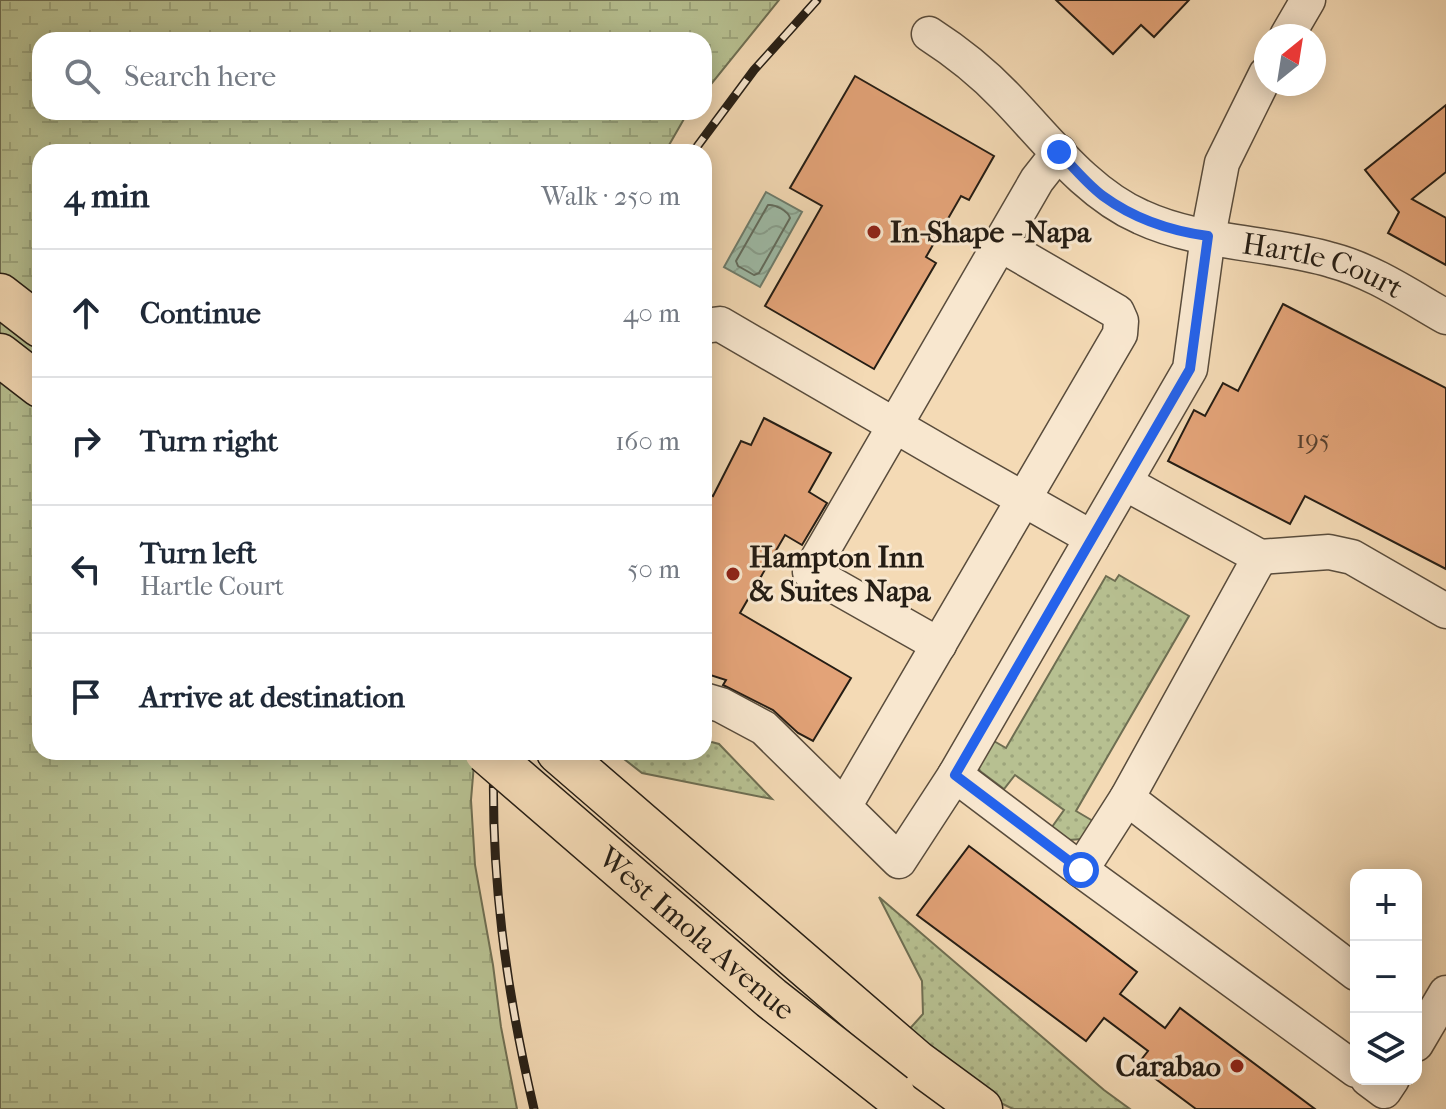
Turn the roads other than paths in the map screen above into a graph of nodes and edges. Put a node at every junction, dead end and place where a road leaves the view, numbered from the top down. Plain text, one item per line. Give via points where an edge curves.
1 (1308, 0) edge
2 (1294, 24) edge
3 (929, 34) dead end
4 (1255, 96) edge
5 (1059, 152) junction
6 (1208, 236) junction
7 (1000, 244) junction
8 (0, 295) edge
9 (1446, 317) edge
10 (32, 320) edge
11 (712, 325) edge
12 (0, 355) edge
13 (32, 380) edge
14 (896, 425) junction
15 (1125, 483) junction
16 (1023, 499) junction
17 (1092, 538) junction
18 (1260, 557) junction
19 (1446, 611) edge
20 (939, 645) junction
21 (712, 702) edge
22 (495, 760) edge
23 (567, 760) edge
24 (955, 775) junction
25 (1127, 798) junction
26 (845, 805) junction
27 (1081, 870) junction
28 (1350, 968) edge
29 (1446, 993) edge
30 (1422, 1027) edge
31 (1350, 1066) edge
32 (902, 1102) edge
33 (981, 1109) edge

1 - 2 street
3 - 5 street, Hartle Court via 979,71
4 - 6 street via 1222,163
5 - 6 street, Hartle Court via 1102,196 1139,217
5 - 7 street
6 - 9 street, Hartle Court via 1332,260 1377,277
6 - 15 street via 1190,369
7 - 14 street
7 - 16 street via 1117,312 1121,321 1120,334
8 - 10 main road
11 - 14 street via 720,324
12 - 13 main road
14 - 16 street
14 - 20 street via 810,572
15 - 17 street
15 - 18 street
16 - 17 street
16 - 20 street
17 - 24 street
18 - 19 street via 1329,552 1352,557
18 - 25 street
20 - 26 street
21 - 26 street via 764,728
22 - 32 main road, West Imola Avenue, bridge via 771,998
23 - 33 main road, West Imola Avenue via 917,1062
24 - 26 street via 899,861
24 - 27 street
25 - 27 street
25 - 28 street
27 - 31 street
29 - 30 street

